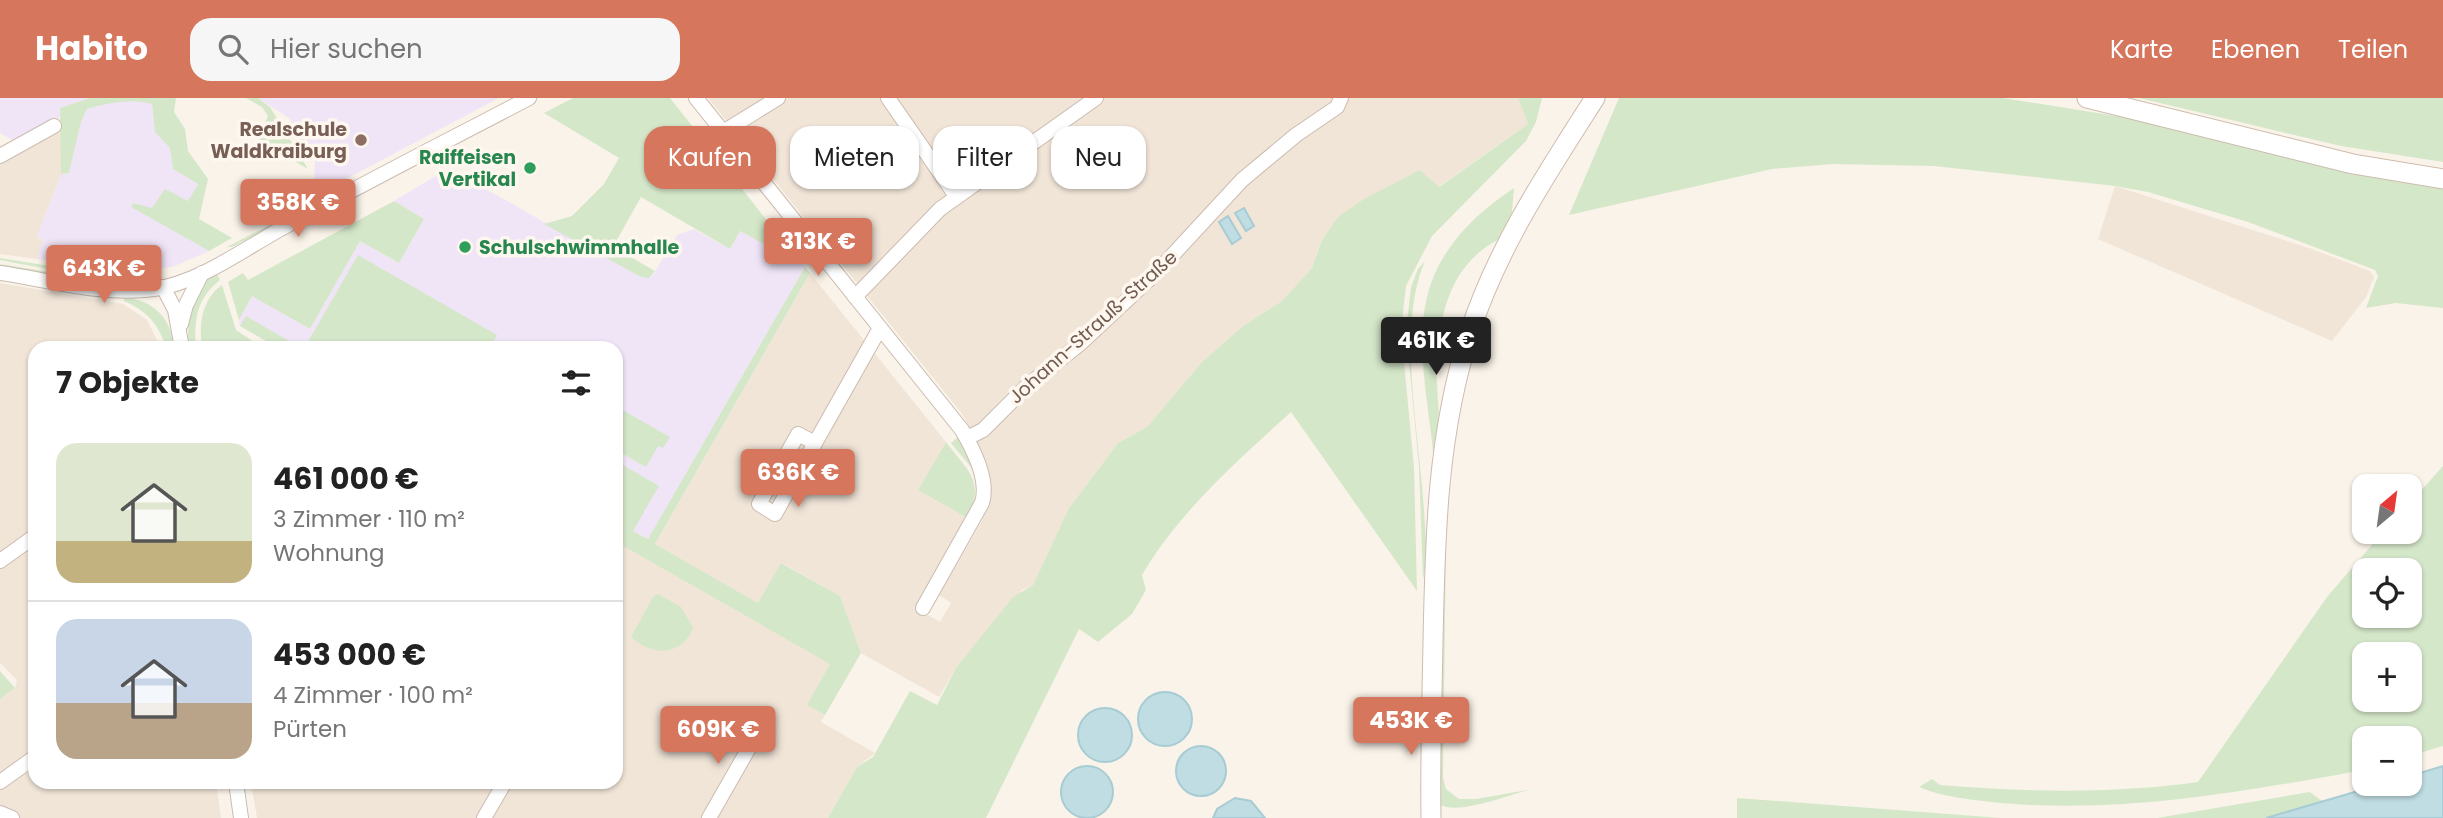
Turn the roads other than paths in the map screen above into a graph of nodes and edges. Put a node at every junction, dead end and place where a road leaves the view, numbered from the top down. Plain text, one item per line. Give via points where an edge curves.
1 (529, 98) edge
2 (696, 98) edge
3 (778, 98) edge
4 (888, 98) edge
5 (1096, 98) edge
6 (1595, 98) edge
7 (2087, 98) edge
8 (1341, 99) edge
9 (718, 126) edge
10 (733, 126) edge
11 (54, 127) dead end
12 (0, 156) edge
13 (2443, 179) edge
14 (769, 189) edge
15 (956, 196) junction
16 (0, 272) edge
17 (202, 274) junction
18 (163, 287) junction
19 (855, 297) junction
20 (880, 328) junction
21 (180, 329) junction
22 (181, 341) edge
23 (967, 438) junction
24 (815, 443) junction
25 (28, 541) edge
26 (0, 561) edge
27 (923, 608) dead end
28 (758, 732) dead end
29 (28, 762) edge
30 (0, 782) edge
31 (237, 789) edge
32 (501, 789) edge
33 (0, 813) edge
34 (1429, 817) edge
35 (12, 818) edge
36 (241, 818) edge
37 (484, 818) edge
38 (709, 818) edge

1 - 17 street
2 - 9 street
3 - 10 street
4 - 15 street
5 - 15 street
6 - 34 main road via 1501,255 1458,373 1444,436 1435,518
7 - 13 main road via 2353,164
8 - 23 street, Johann-Strauß-Straße via 1242,180 1128,300 983,430
11 - 12 street
14 - 19 street
15 - 19 street
16 - 18 street via 123,289
17 - 18 street
17 - 21 street
18 - 21 street
19 - 20 street
20 - 23 street
20 - 24 street
21 - 22 street
23 - 27 street via 982,474 984,495 978,514
24 - 24 street via 799,434 759,504 775,514
25 - 26 street
28 - 38 street
29 - 30 street
31 - 36 street
32 - 37 street
33 - 35 street

